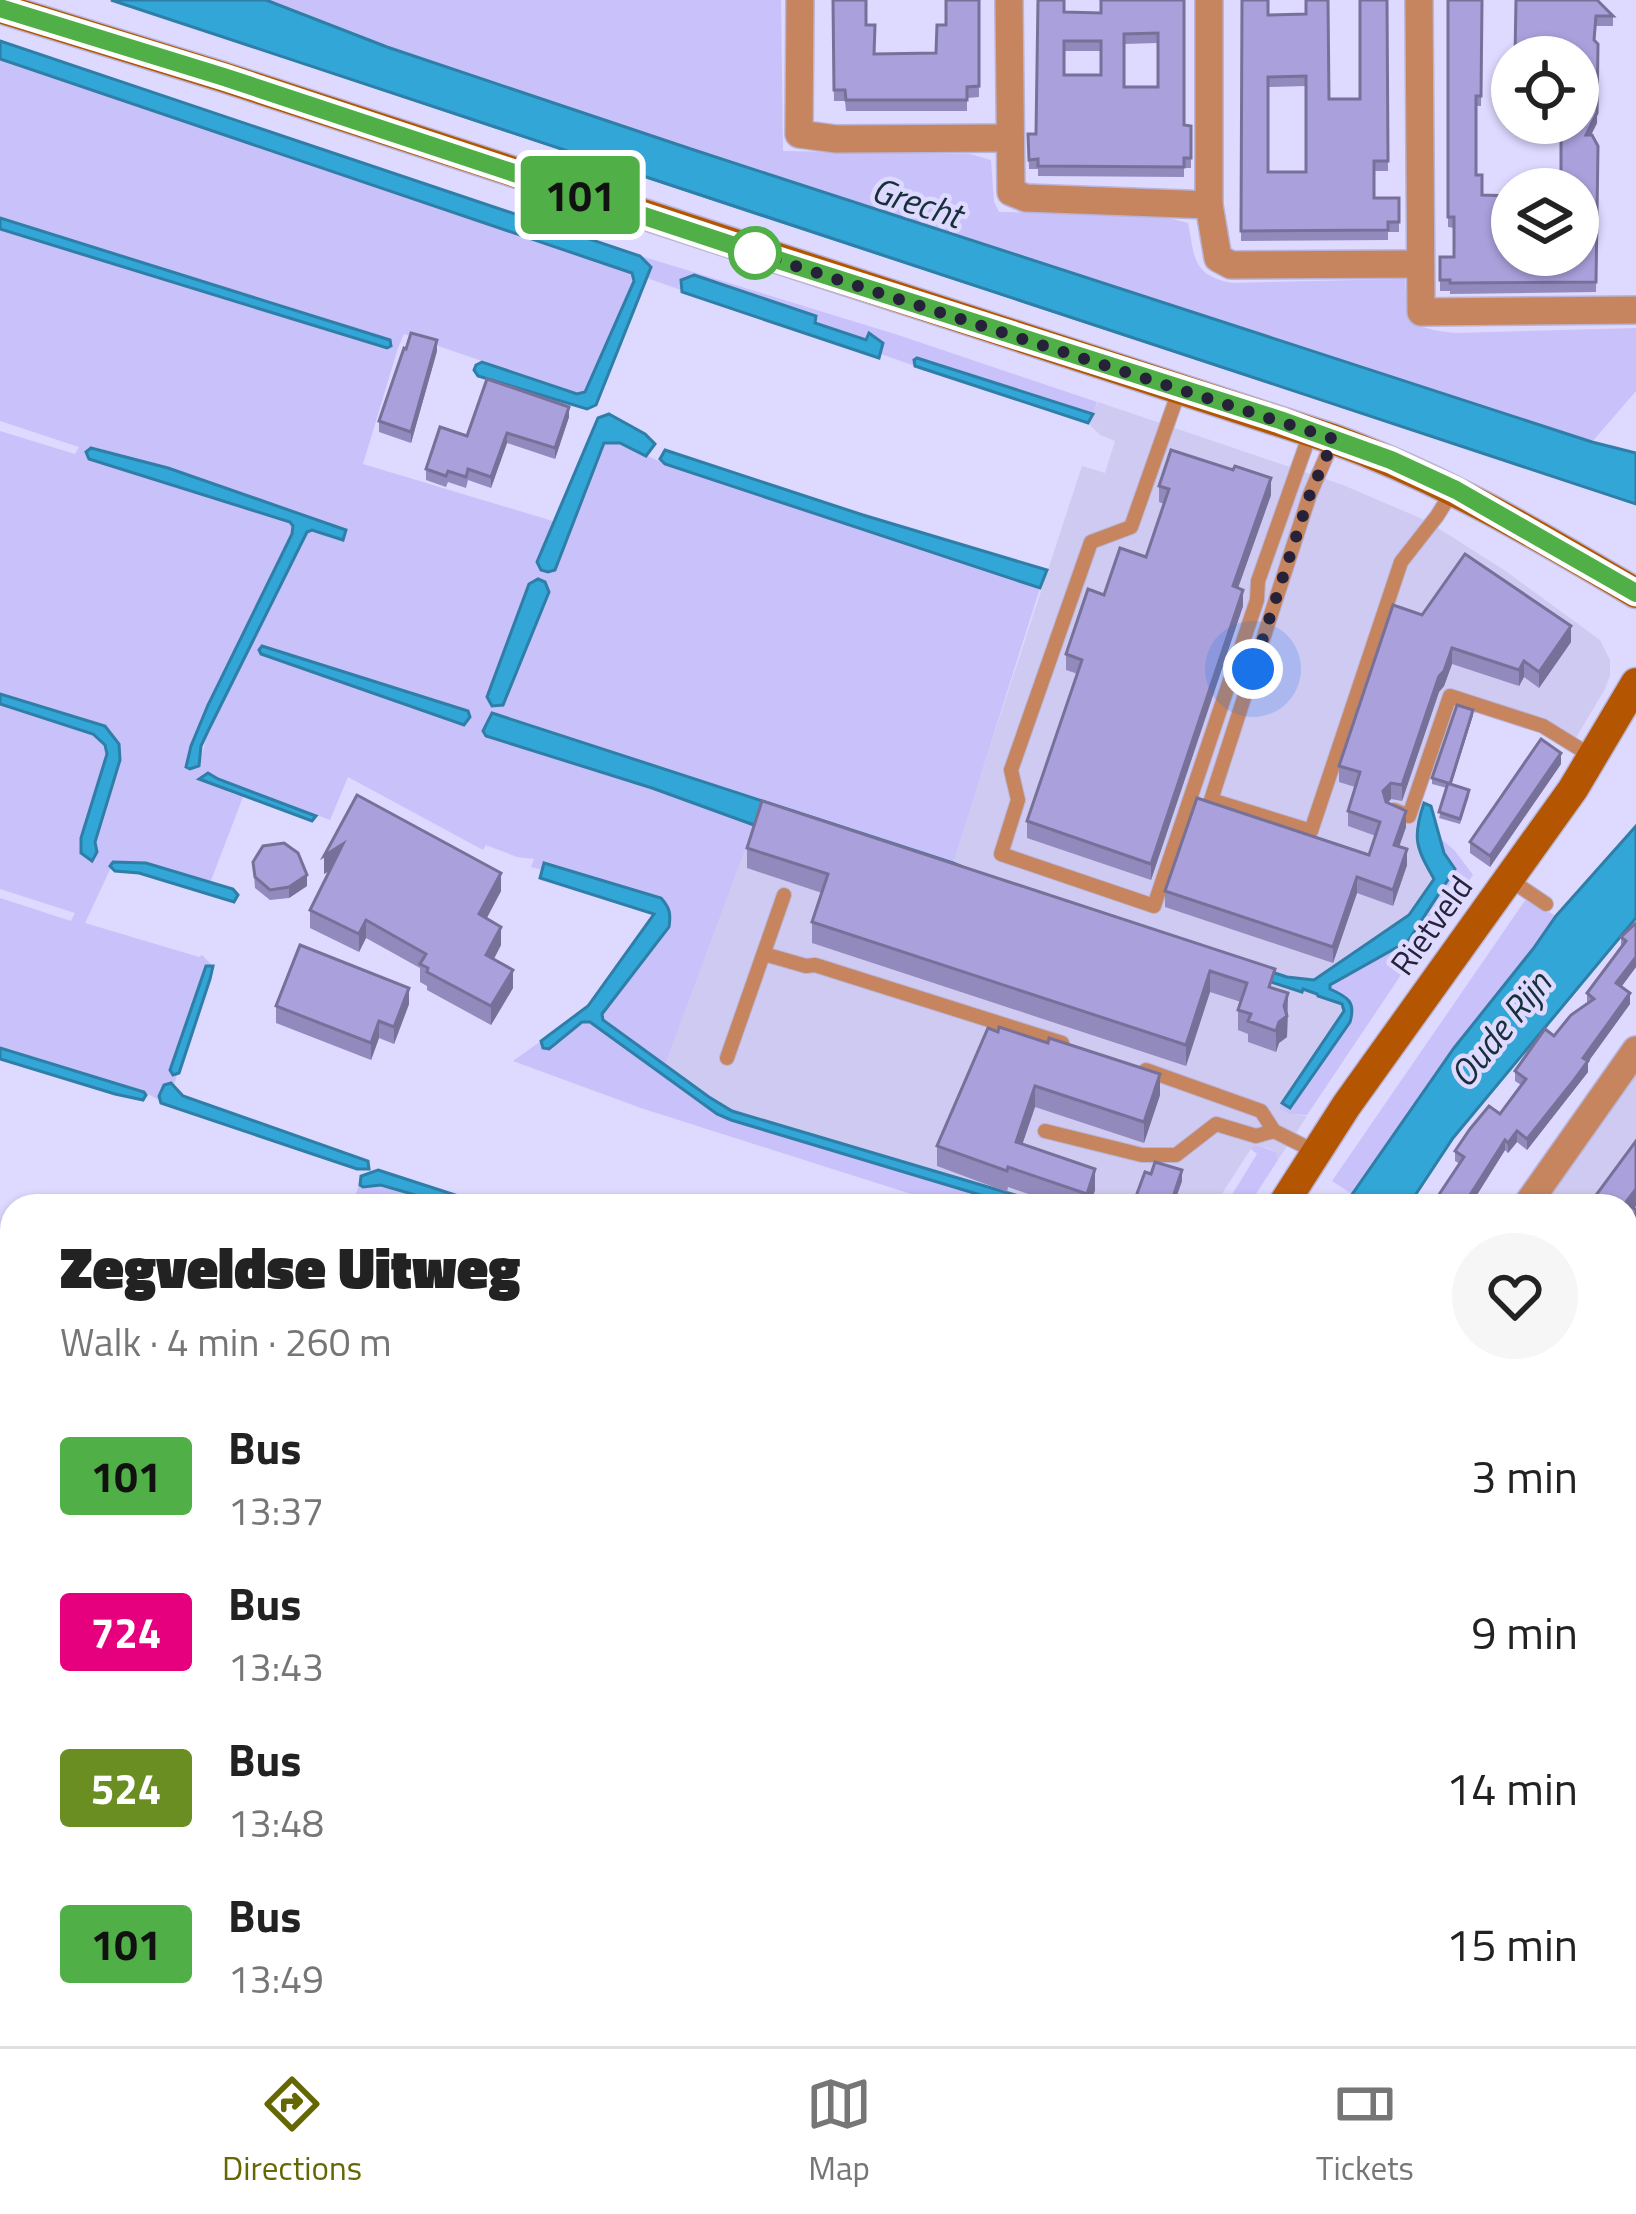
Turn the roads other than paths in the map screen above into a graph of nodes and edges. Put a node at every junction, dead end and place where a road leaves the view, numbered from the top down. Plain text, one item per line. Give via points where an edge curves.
1 (800, 0) edge
2 (1009, 0) edge
3 (1209, 0) edge
4 (1419, 0) edge
5 (0, 8) edge
6 (1010, 138) junction
7 (1210, 206) junction
8 (1420, 263) junction
9 (1636, 310) edge
10 (1180, 388) junction
11 (1322, 435) junction
12 (1454, 489) junction
13 (1636, 593) edge
14 (1636, 683) edge
15 (1594, 758) junction
16 (1394, 811) edge
17 (1508, 879) junction
18 (784, 895) dead end
19 (1546, 904) dead end
20 (764, 954) junction
21 (1070, 1046) edge
22 (1636, 1050) edge
23 (727, 1058) dead end
24 (1136, 1067) edge
25 (1046, 1131) dead end
26 (1274, 1131) junction
27 (1316, 1152) junction
28 (1290, 1194) edge
29 (1534, 1194) edge

1 - 6 street via 800,134
2 - 6 street
3 - 7 street
4 - 8 street
5 - 10 street
6 - 7 street via 1011,192 1026,198
7 - 8 street via 1218,258 1231,265
8 - 9 street via 1421,312
10 - 11 street
10 - 11 lane via 1131,527 1090,542 1011,770 1018,800 1001,854 1132,899 1154,906 1258,581
11 - 12 street
11 - 12 lane via 1211,800 1311,831 1400,562
12 - 13 street
14 - 15 street, Rietveld
15 - 16 lane via 1543,726 1450,696 1409,816
15 - 17 street, Rietveld
17 - 19 lane
17 - 27 street, Rietveld
18 - 20 lane
20 - 21 lane
20 - 23 lane
22 - 29 street
24 - 26 lane via 1261,1111
25 - 26 lane via 1142,1155 1176,1155 1216,1124 1256,1136
26 - 27 lane
27 - 28 street, Rietveld

